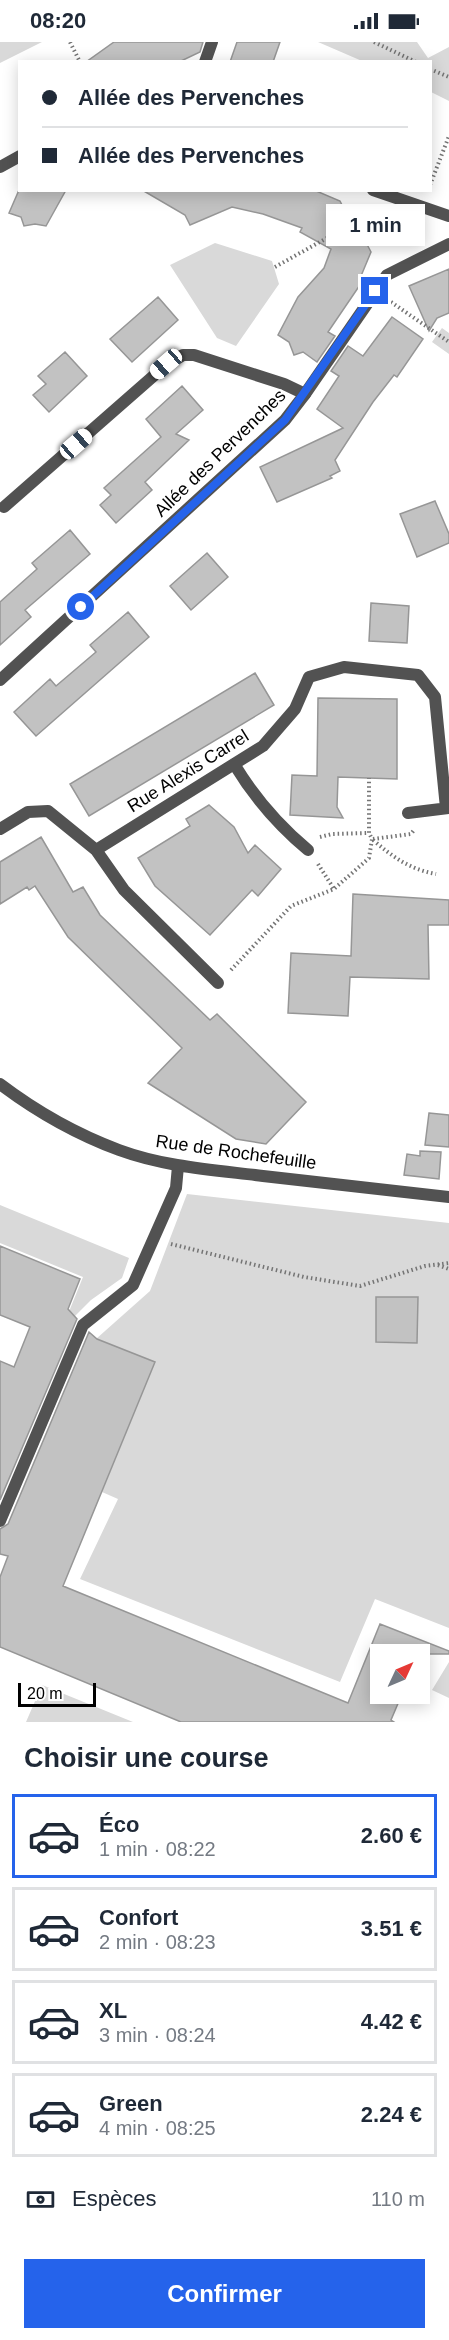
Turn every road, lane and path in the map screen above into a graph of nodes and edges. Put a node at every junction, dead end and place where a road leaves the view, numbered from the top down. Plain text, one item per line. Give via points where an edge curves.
1 (70, 42) edge
2 (212, 42) edge
3 (374, 42) edge
4 (79, 60) edge
5 (206, 60) edge
6 (412, 60) edge
7 (432, 70) edge
8 (449, 77) edge
9 (449, 136) edge
10 (18, 157) edge
11 (0, 167) edge
12 (432, 180) edge
13 (378, 192) edge
14 (389, 196) junction
15 (449, 216) edge
16 (449, 244) edge
17 (274, 267) dead end
18 (375, 291) junction
19 (449, 342) edge
20 (305, 394) junction
21 (4, 507) dead end
22 (0, 680) edge
23 (234, 764) junction
24 (369, 778) dead end
25 (448, 808) edge
26 (408, 813) dead end
27 (0, 829) edge
28 (369, 833) junction
29 (411, 834) dead end
30 (372, 839) junction
31 (304, 846) junction
32 (96, 850) junction
33 (436, 874) dead end
34 (334, 889) junction
35 (218, 983) joint
36 (0, 1084) edge
37 (178, 1166) junction
38 (449, 1197) edge
39 (153, 1240) junction
40 (449, 1263) edge
41 (437, 1264) junction
42 (449, 1269) edge
43 (0, 1521) edge

1 - 4 path
2 - 5 street
3 - 6 path
7 - 8 path
9 - 12 path
10 - 11 street
13 - 14 street
14 - 15 street
14 - 17 path via 375,213
16 - 18 street, Allée des Pervenches via 387,275
18 - 19 path
18 - 20 street, Allée des Pervenches
20 - 21 street via 183,354 166,364
20 - 22 street, Allée des Pervenches via 277,428
23 - 25 street, Rue Alexis Carrel via 263,746 295,709 309,677 344,667 418,675 435,697
23 - 31 street via 251,791
23 - 32 street, Rue Alexis Carrel
24 - 28 path
25 - 26 street
27 - 32 street via 28,812 48,811
28 - 30 path
28 - 31 path via 332,834
29 - 30 path
30 - 33 path via 398,861 415,870
30 - 34 path via 369,858
31 - 34 path
32 - 35 street via 124,890
34 - 35 path via 291,906
36 - 37 street, Rue de Rochefeuille via 63,1126 121,1151
37 - 38 street, Rue de Rochefeuille
37 - 39 street via 176,1188
39 - 41 path via 304,1277 360,1286
39 - 43 street via 133,1285 83,1325
40 - 41 path
41 - 42 path

